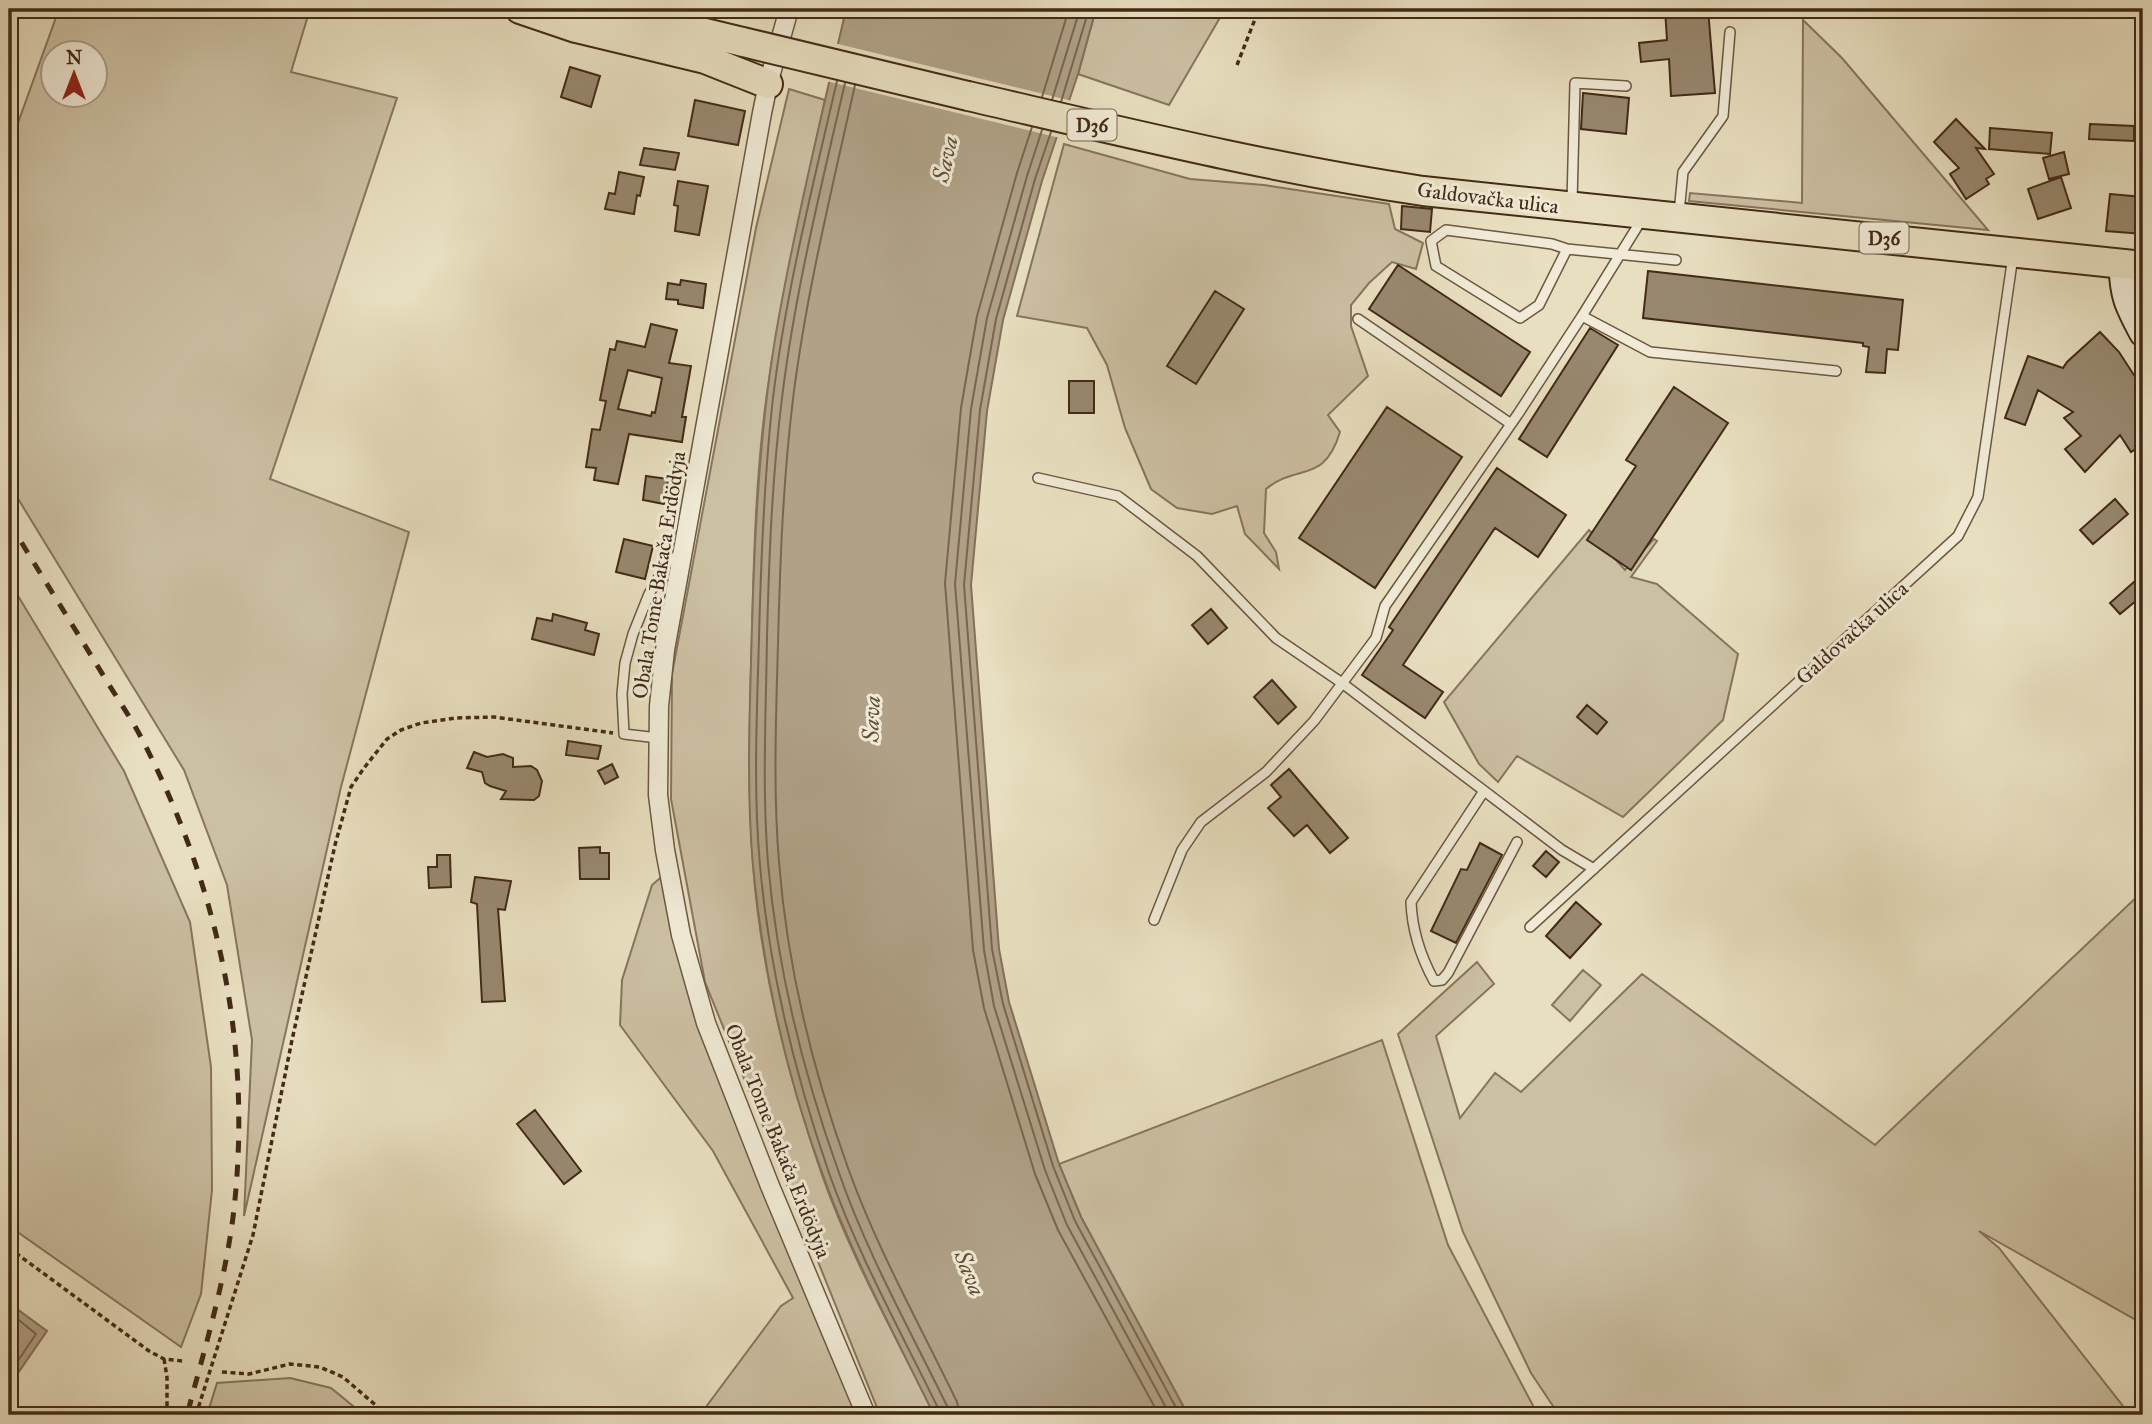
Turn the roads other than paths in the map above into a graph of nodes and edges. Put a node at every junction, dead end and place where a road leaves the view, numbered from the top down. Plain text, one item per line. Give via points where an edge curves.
1 (520, 9) edge
2 (605, 9) edge
3 (789, 9) edge
4 (1730, 32) dead end
5 (768, 84) junction
6 (1626, 86) dead end
7 (1572, 208) junction
8 (1645, 215) junction
9 (1678, 218) junction
10 (1567, 249) junction
11 (2014, 251) junction
12 (1620, 253) junction
13 (1676, 260) dead end
14 (2138, 265) edge
15 (1582, 316) junction
16 (1358, 319) dead end
17 (2143, 333) edge
18 (1836, 371) dead end
19 (1511, 424) junction
20 (1038, 478) dead end
21 (682, 555) junction
22 (1342, 683) junction
23 (658, 738) junction
24 (1484, 791) junction
25 (1517, 842) dead end
26 (1594, 869) junction
27 (1154, 920) dead end
28 (1530, 928) dead end
29 (866, 1415) edge

1 - 5 main road via 576,28 705,59
2 - 7 main road, Galdovačka ulica / D36, bridge via 1215,154 1353,181
3 - 5 street, Obala Tome Bakača Erdödyja
4 - 9 lane via 1723,116 1683,172
5 - 21 street, Obala Tome Bakača Erdödyja
6 - 7 lane via 1575,83
7 - 8 main road, Galdovačka ulica / D36
8 - 9 main road, Galdovačka ulica / D36
8 - 12 lane
9 - 11 main road, Galdovačka ulica / D36
10 - 10 lane via 1539,305 1520,318 1436,266 1431,241 1446,230
10 - 12 lane
11 - 14 main road, Galdovačka ulica / D36
11 - 26 lane, Galdovačka ulica via 1978,497 1958,536
12 - 13 lane
12 - 15 lane
14 - 17 main road via 2123,289
15 - 18 lane via 1650,352
15 - 19 lane
16 - 19 lane
19 - 22 lane via 1385,606 1376,638
20 - 22 lane via 1118,496 1197,555 1276,638
21 - 23 street, Obala Tome Bakača Erdödyja via 665,650
21 - 23 lane via 669,560 649,594 625,663 624,734
22 - 24 lane
22 - 27 lane via 1266,772 1201,822 1182,850
23 - 29 street, Obala Tome Bakača Erdödyja via 657,795 664,850 698,999 734,1098
24 - 25 lane via 1411,902 1423,961 1434,981 1448,972
24 - 26 lane
26 - 28 lane, Galdovačka ulica

